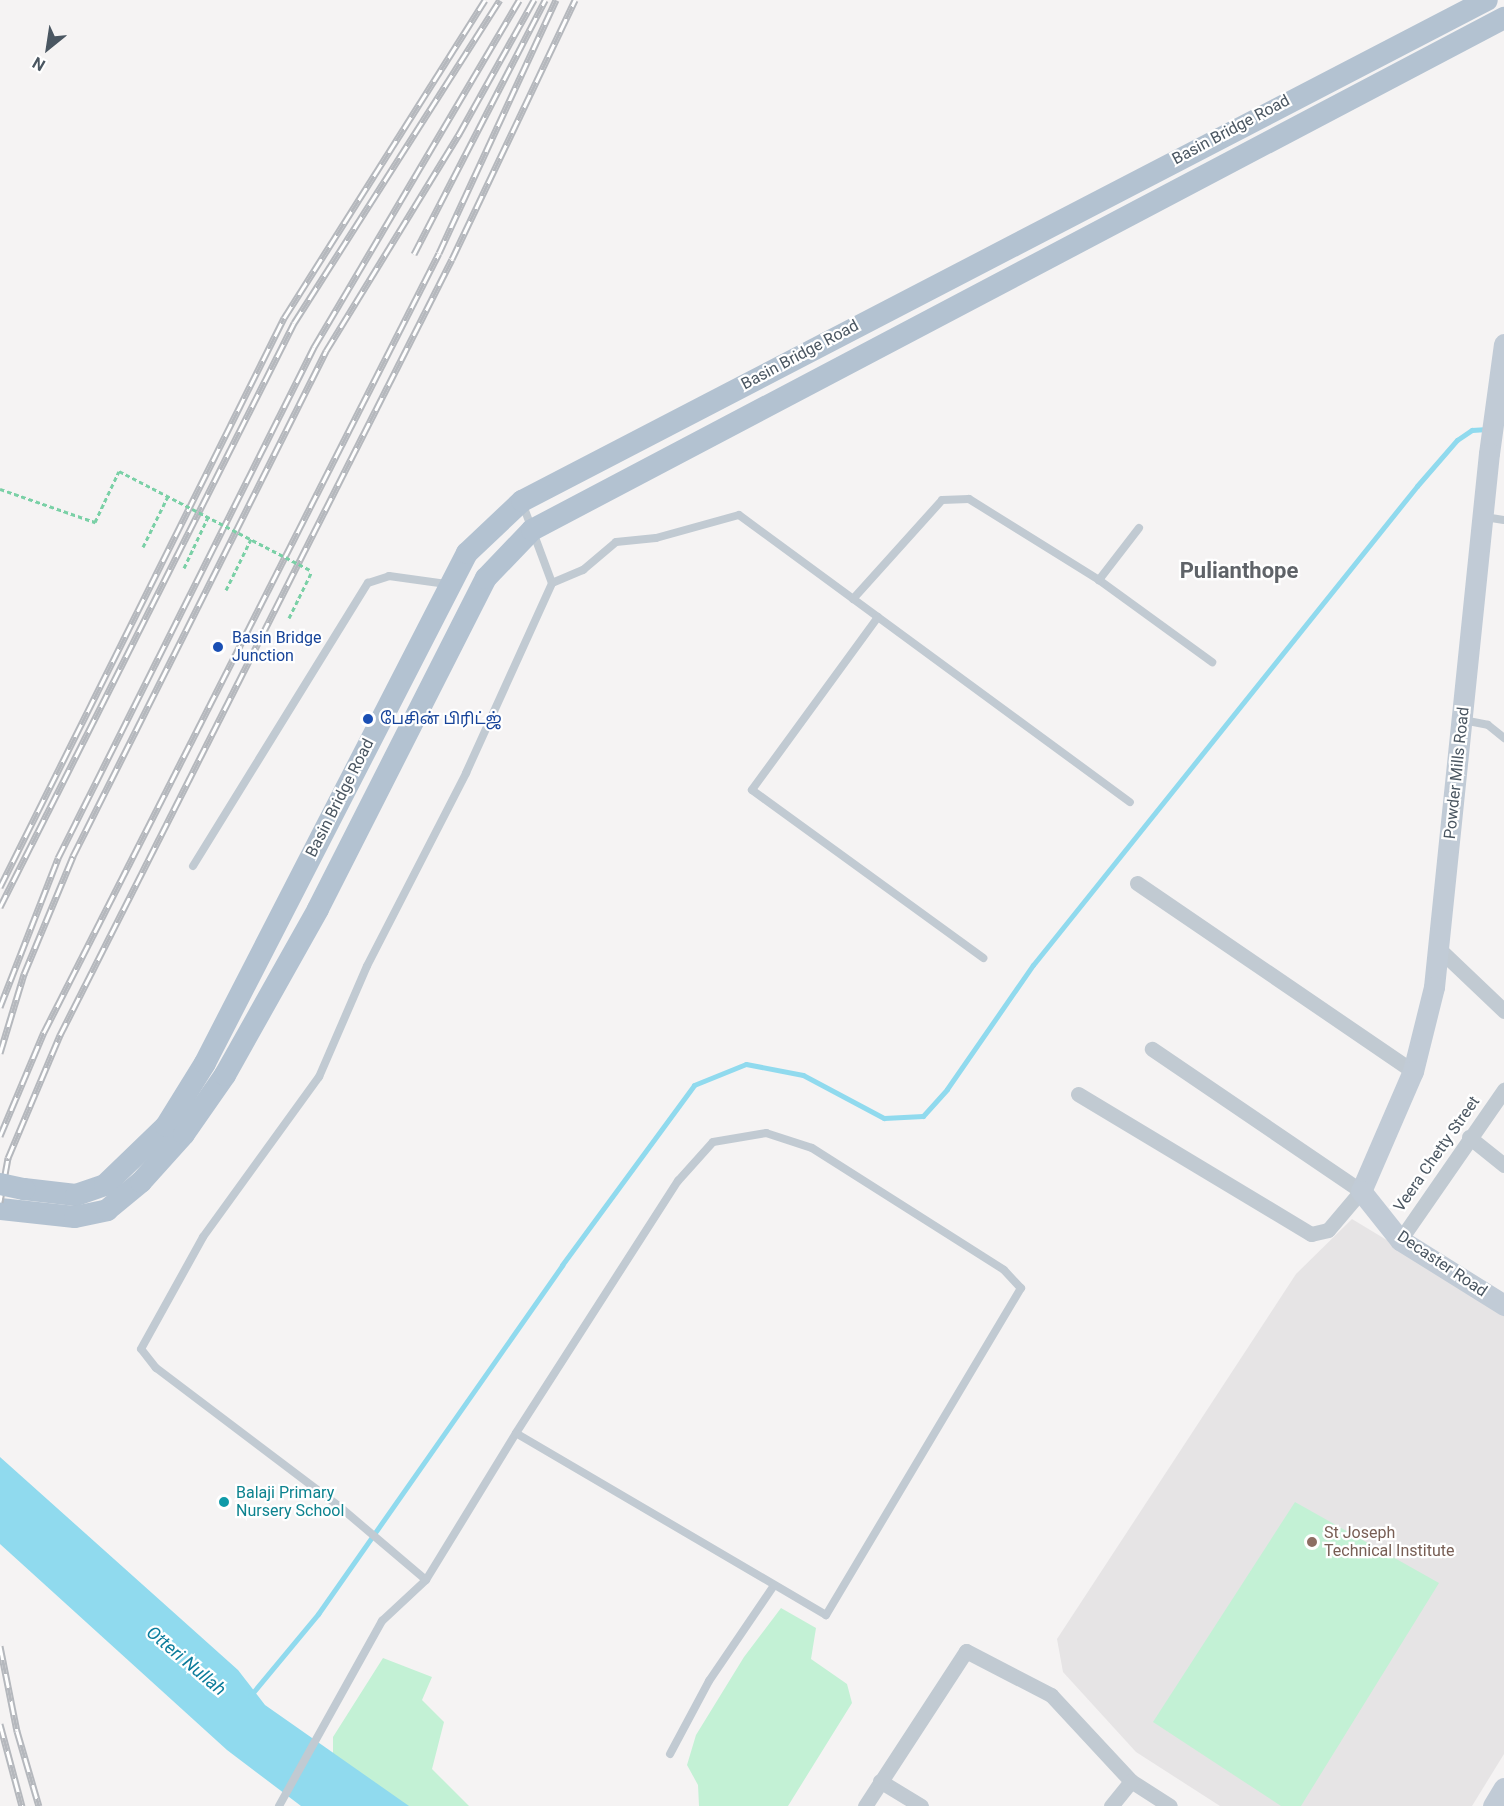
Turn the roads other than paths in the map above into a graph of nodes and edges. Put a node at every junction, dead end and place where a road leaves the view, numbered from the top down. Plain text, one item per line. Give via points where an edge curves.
1 (1487, 0) edge
2 (1504, 18) edge
3 (1504, 344) edge
4 (522, 501) junction
5 (1495, 519) edge
6 (1139, 528) dead end
7 (532, 530) junction
8 (1099, 580) junction
9 (552, 583) junction
10 (451, 585) junction
11 (853, 599) junction
12 (878, 617) junction
13 (1212, 662) dead end
14 (1463, 720) junction
15 (1504, 738) edge
16 (1130, 802) dead end
17 (194, 866) dead end
18 (1137, 883) dead end
19 (1439, 949) junction
20 (983, 958) dead end
21 (1504, 1011) edge
22 (1152, 1048) dead end
23 (1413, 1071) junction
24 (1504, 1090) edge
25 (1078, 1094) dead end
26 (1469, 1137) junction
27 (1504, 1165) edge
28 (0, 1184) edge
29 (1361, 1191) junction
30 (0, 1209) edge
31 (1400, 1240) junction
32 (1504, 1305) edge
33 (516, 1433) junction
34 (426, 1580) junction
35 (773, 1587) junction
36 (670, 1754) dead end
37 (880, 1781) junction
38 (1131, 1781) junction
39 (281, 1804) edge
40 (865, 1806) edge
41 (921, 1806) edge
42 (1111, 1806) edge
43 (1170, 1806) edge

1 - 4 main road, Basin Bridge Road
2 - 7 main road, Basin Bridge Road
3 - 5 street, Powder Mills Road via 1489,453
4 - 7 lane
4 - 10 main road, Basin Bridge Road via 467,553
5 - 14 street, Powder Mills Road
6 - 8 lane
7 - 9 lane
7 - 30 main road, Basin Bridge Road via 486,578 318,909 225,1075 184,1134 141,1182 107,1210 75,1216
8 - 11 lane via 969,499 942,500
8 - 13 lane
9 - 11 lane via 583,570 616,542 656,538 739,515
9 - 34 lane via 466,773 367,966 319,1077 203,1237 141,1349 156,1368 356,1521
10 - 17 lane via 389,576 368,582
10 - 28 main road, Basin Bridge Road, bridge via 205,1063 166,1126 105,1185 76,1195
11 - 12 lane
12 - 16 lane
12 - 20 lane via 752,790
14 - 15 lane via 1488,725
14 - 19 street, Powder Mills Road
18 - 23 street
19 - 21 street
19 - 23 street, Powder Mills Road via 1434,987
22 - 29 street
23 - 29 street, Powder Mills Road
24 - 26 street, Veera Chetty Street
25 - 29 street via 1311,1234 1328,1230
26 - 27 street
26 - 31 street, Veera Chetty Street
29 - 31 street, Decaster Road
31 - 32 street, Decaster Road
33 - 34 lane
33 - 35 lane
33 - 35 lane via 678,1181 713,1142 766,1133 812,1148 1004,1270 1021,1288 826,1615
34 - 39 lane via 382,1620
35 - 36 lane via 709,1681
37 - 38 street via 966,1652 1051,1695
37 - 40 street
37 - 41 street
38 - 42 street
38 - 43 street

